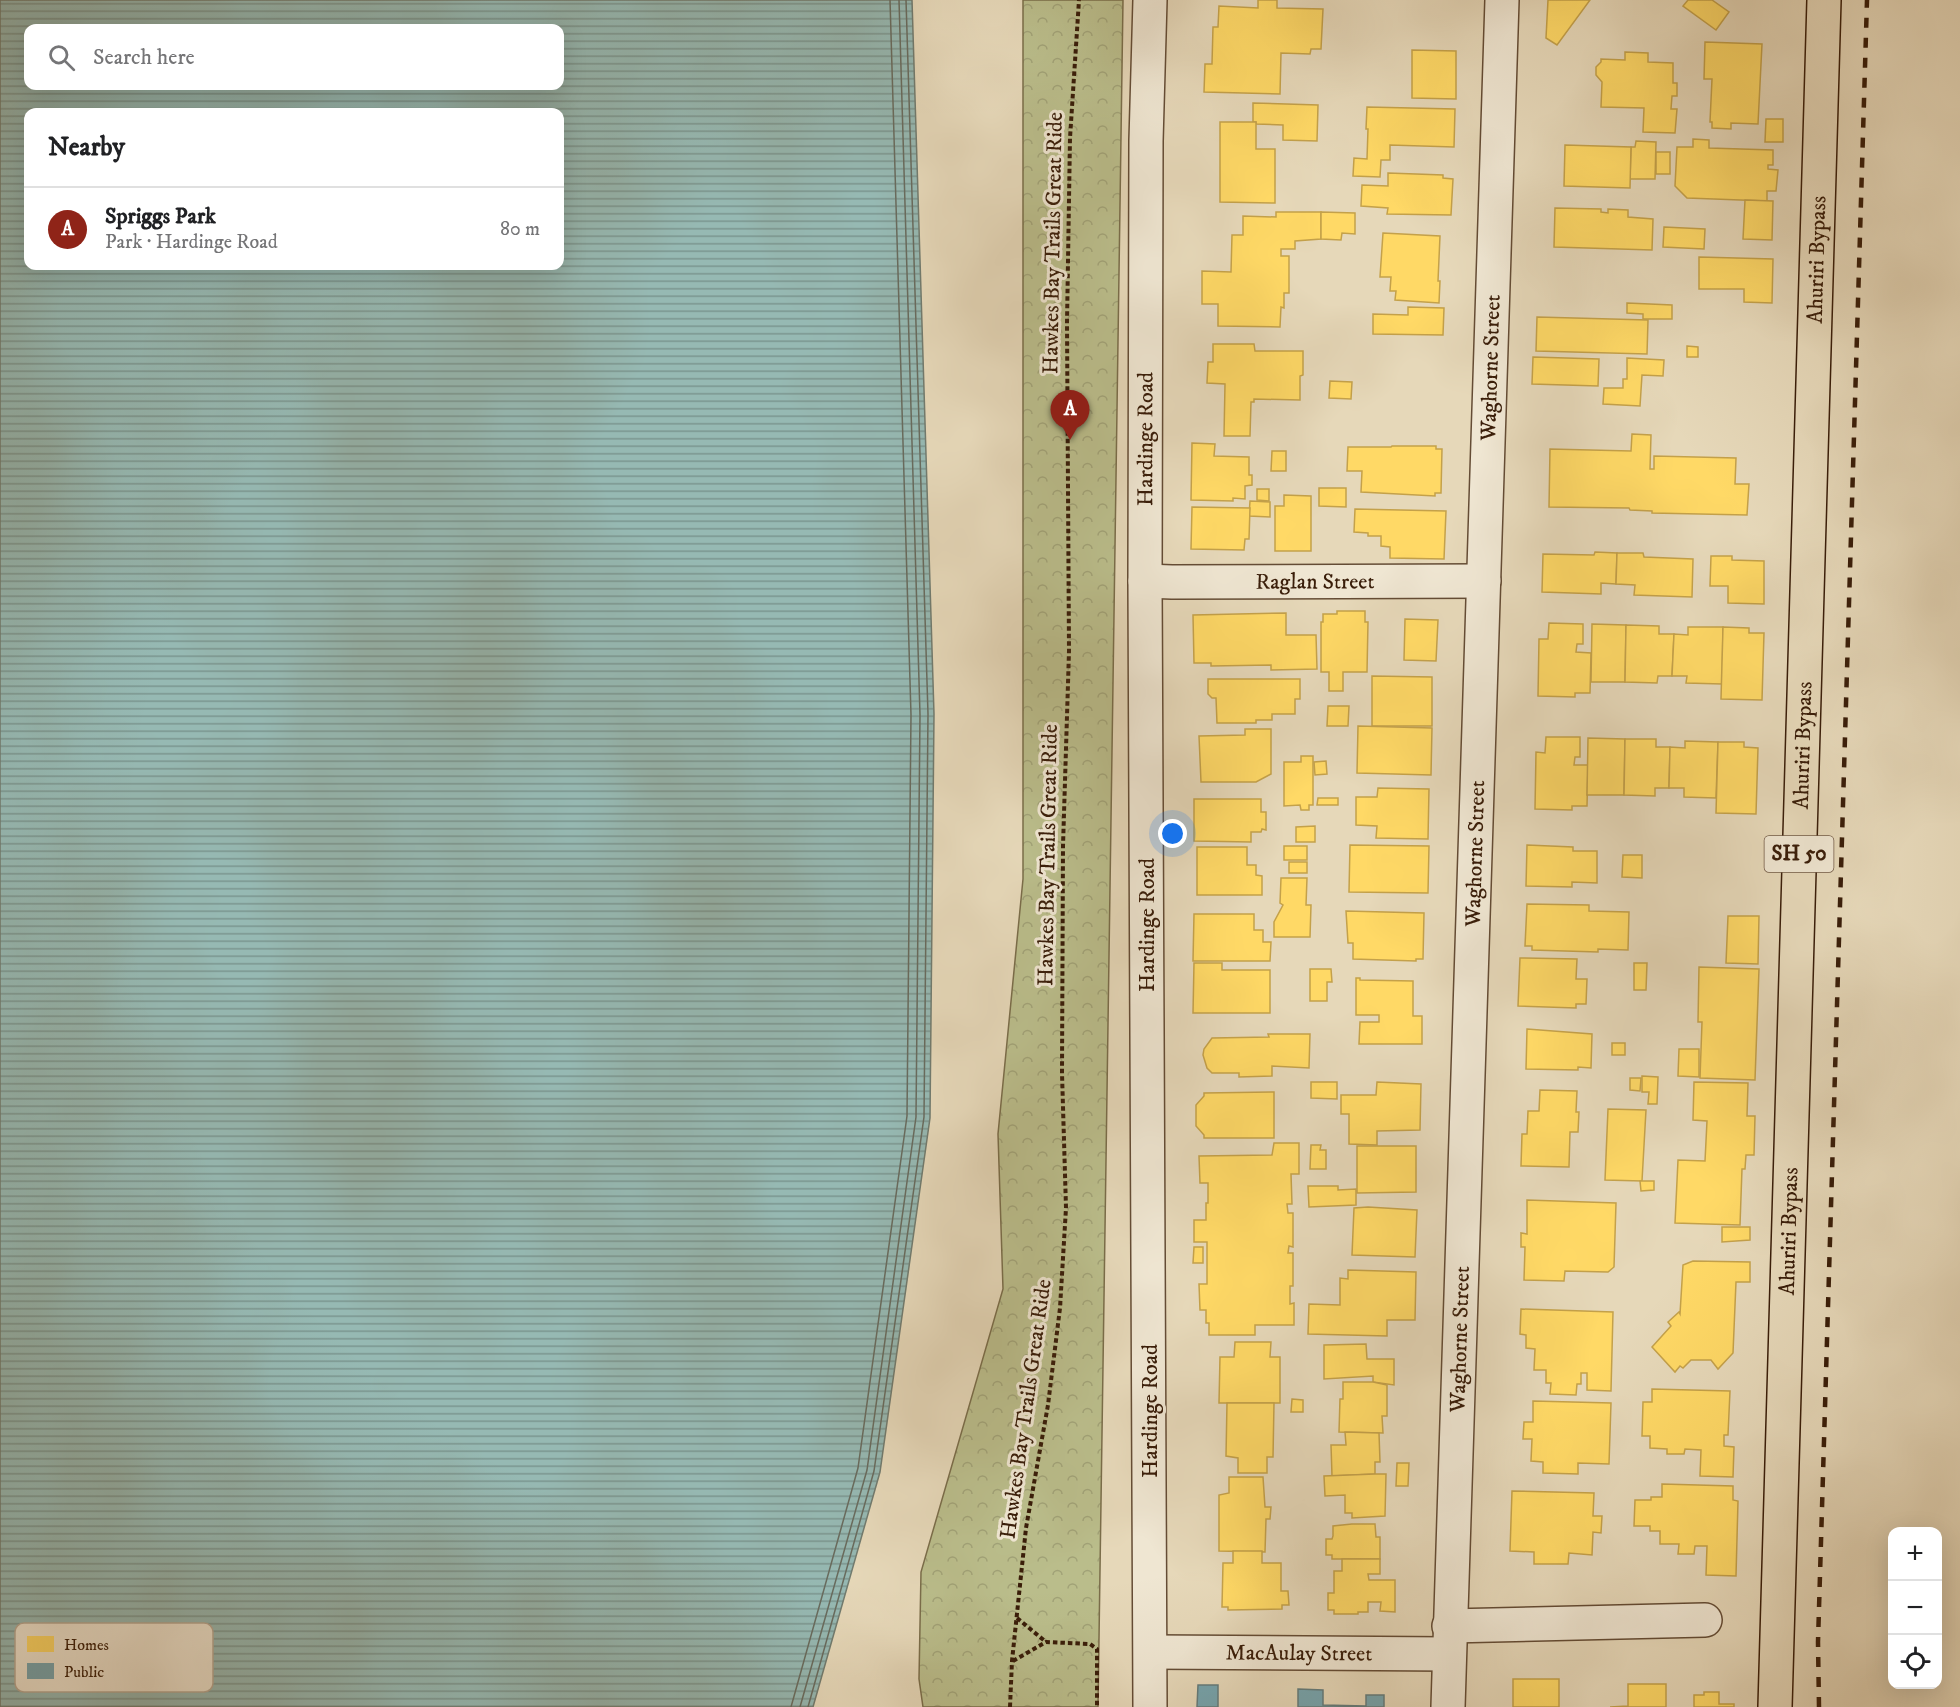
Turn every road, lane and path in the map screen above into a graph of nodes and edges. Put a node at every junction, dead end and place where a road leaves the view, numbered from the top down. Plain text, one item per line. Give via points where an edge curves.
1 (1078, 0) edge
2 (1150, 0) edge
3 (1502, 0) edge
4 (1824, 0) edge
5 (1145, 580) junction
6 (1484, 581) junction
7 (1017, 1617) junction
8 (1705, 1620) dead end
9 (1449, 1640) junction
10 (1046, 1642) junction
11 (1151, 1652) junction
12 (1012, 1661) junction
13 (1010, 1707) edge
14 (1097, 1707) edge
15 (1150, 1707) edge
16 (1448, 1707) edge
17 (1774, 1707) edge

1 - 7 path, Hawkes Bay Trails Great Ride via 1070,138 1067,323 1069,651 1062,1061 1066,1208 1060,1308 1026,1528
2 - 5 street, Hardinge Road
3 - 6 street, Waghorne Street
4 - 17 highway, Ahuriri Bypass / SH 50
5 - 6 street, Raglan Street
5 - 11 street, Hardinge Road
6 - 9 street, Waghorne Street
7 - 10 path
7 - 12 path, Hawkes Bay Trails Great Ride
8 - 9 street, MacAulay Street
9 - 11 street, MacAulay Street
9 - 16 street, Waghorne Street
10 - 12 path
10 - 14 path via 1090,1644 1097,1649
11 - 15 street, Hardinge Road
12 - 13 path, Hawkes Bay Trails Great Ride

